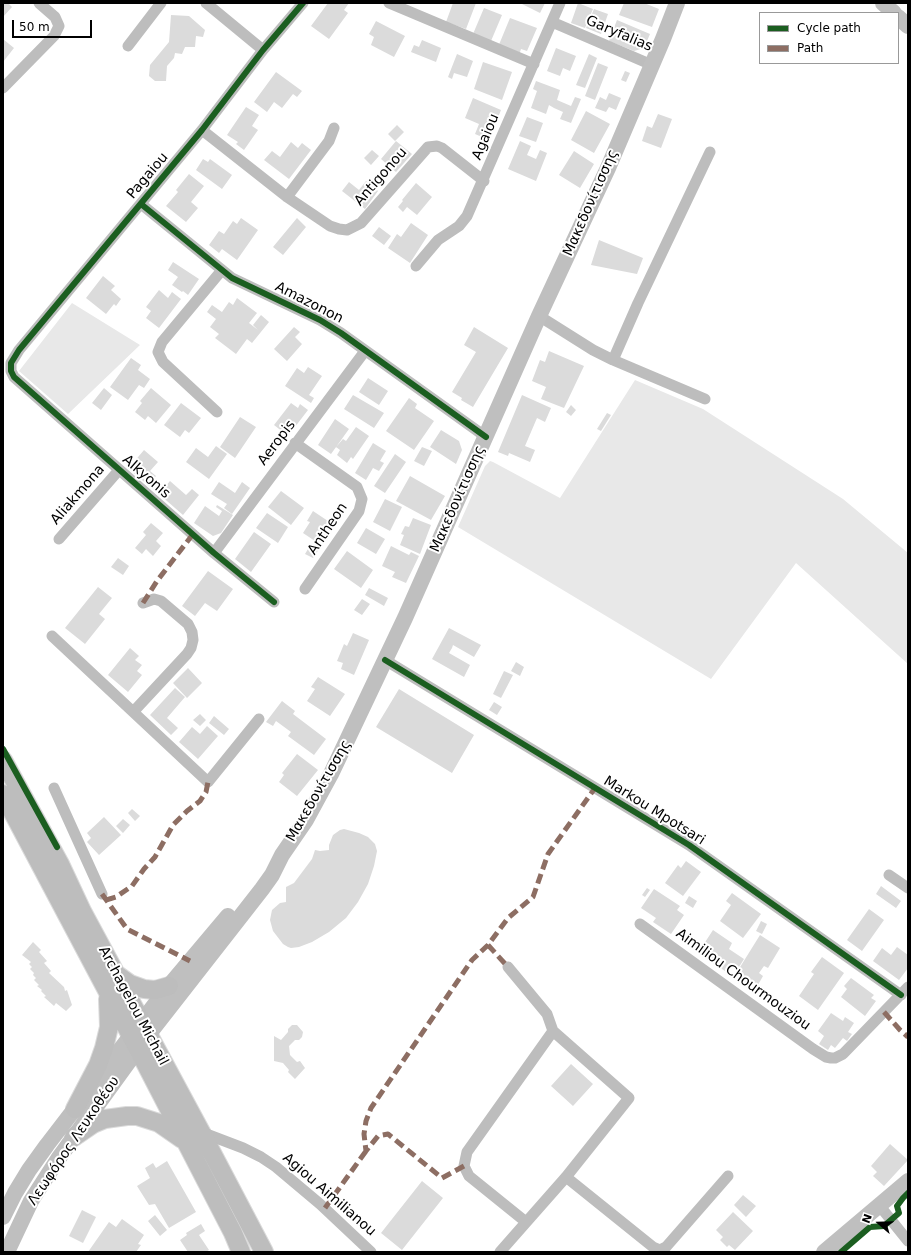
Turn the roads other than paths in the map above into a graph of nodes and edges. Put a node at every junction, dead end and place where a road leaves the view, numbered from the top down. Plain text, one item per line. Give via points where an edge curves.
1 (39, 3) edge
2 (161, 3) edge
3 (206, 3) edge
4 (303, 3) edge
5 (389, 3) edge
6 (560, 3) edge
7 (677, 3) edge
8 (883, 3) edge
9 (893, 12) edge
10 (899, 18) edge
11 (552, 22) junction
12 (908, 26) edge
13 (128, 46) dead end
14 (264, 50) junction
15 (534, 64) junction
16 (652, 65) junction
17 (3, 88) edge
18 (334, 128) dead end
19 (202, 130) junction
20 (710, 152) dead end
21 (484, 181) junction
22 (287, 197) junction
23 (141, 204) junction
24 (416, 266) dead end
25 (222, 270) junction
26 (539, 316) junction
27 (365, 351) junction
28 (613, 360) junction
29 (12, 363) joint
30 (705, 399) dead end
31 (217, 412) dead end
32 (486, 437) junction
33 (296, 443) junction
34 (120, 470) junction
35 (59, 539) dead end
36 (214, 553) junction
37 (306, 589) dead end
38 (274, 602) dead end
39 (143, 603) dead end
40 (52, 636) dead end
41 (385, 660) junction
42 (134, 711) junction
43 (259, 719) dead end
44 (3, 760) edge
45 (54, 788) dead end
46 (3, 794) edge
47 (282, 855) junction
48 (889, 875) dead end
49 (908, 888) edge
50 (102, 894) dead end
51 (640, 924) dead end
52 (508, 967) dead end
53 (115, 973) junction
54 (169, 986) junction
55 (904, 991) edge
56 (108, 994) junction
57 (553, 1031) junction
58 (139, 1036) junction
59 (75, 1109) junction
60 (201, 1132) junction
61 (74, 1137) junction
62 (186, 1142) junction
63 (728, 1176) dead end
64 (566, 1177) junction
65 (908, 1181) edge
66 (879, 1206) junction
67 (3, 1217) edge
68 (526, 1222) junction
69 (908, 1241) edge
70 (7, 1252) edge
71 (241, 1252) edge
72 (264, 1252) edge
73 (371, 1252) edge
74 (500, 1252) edge
75 (824, 1252) edge

1 - 17 street via 55,17 59,26 54,36
2 - 13 street
3 - 14 street
4 - 14 street, Pagaiou
5 - 15 street
6 - 11 street, Agaiou
7 - 16 main road, Μακεδονίτισσης
8 - 9 main road
10 - 12 main road
11 - 15 street, Agaiou
11 - 16 street, Garyfalias
14 - 19 street, Pagaiou
15 - 21 street, Agaiou
16 - 26 main road, Μακεδονίτισσης via 611,161
18 - 22 street via 329,141
19 - 22 street
19 - 23 street, Pagaiou
20 - 28 street
21 - 22 street, Antigonou via 442,148 430,146 425,148 361,223 346,230 330,226
21 - 24 street, Agaiou via 464,221 438,240
23 - 25 street, Amazonon
23 - 29 street, Pagaiou via 19,350
25 - 27 street, Amazonon via 232,278 320,320
25 - 31 street via 162,342 158,352 163,362
26 - 28 street
26 - 32 main road, Μακεδονίτισσης
27 - 32 street, Amazonon
27 - 33 street, Aeropis
28 - 30 street
29 - 34 street, Alkyonis via 14,377
32 - 41 main road, Μακεδονίτισσης
33 - 36 street, Aeropis
33 - 37 street, Antheon via 357,487 362,499 359,511
34 - 35 street, Aliakmona
34 - 36 street, Alkyonis
36 - 38 street, Alkyonis
39 - 42 street via 154,599 160,601 188,624 193,640 187,654
40 - 42 street
41 - 47 main road, Μακεδονίτισσης via 331,774 306,820
41 - 55 street, Markou Mpotsari via 689,845
42 - 43 street via 208,782
44 - 53 main road, Archagelou Michail via 60,864
45 - 50 street
46 - 56 main road, Archagelou Michail
47 - 54 main road, Μακεδονίτισσης via 265,871
47 - 58 main road, Μακεδονίτισσης via 262,889
48 - 49 street
51 - 55 street, Aimiliou Chourmouziou via 820,1053 831,1058 843,1054
52 - 57 street via 548,1014
53 - 54 main road via 130,984 144,989 155,990
53 - 58 main road, Archagelou Michail
54 - 58 main road, Μακεδονίτισσης
56 - 58 main road, Archagelou Michail
56 - 59 main road via 109,1027 106,1041 98,1065
57 - 64 street via 629,1098
57 - 68 street via 467,1152 464,1166 469,1176
58 - 59 main road, Λεωφόρος Λευκοθέου
58 - 60 main road, Archagelou Michail
58 - 61 main road, Λεωφόρος Λευκοθέου
58 - 62 main road, Archagelou Michail
59 - 67 main road, Λεωφόρος Λευκοθέου via 29,1170
60 - 72 main road, Archagelou Michail
60 - 73 street, Agiou Aimilianou via 243,1148 276,1167
61 - 62 main road via 105,1119 137,1116 159,1123
61 - 70 main road, Λεωφόρος Λευκοθέου via 31,1201
62 - 71 main road, Archagelou Michail
63 - 64 street via 666,1247 660,1250
64 - 68 street
65 - 66 main road
66 - 69 street
66 - 75 main road
68 - 74 street

